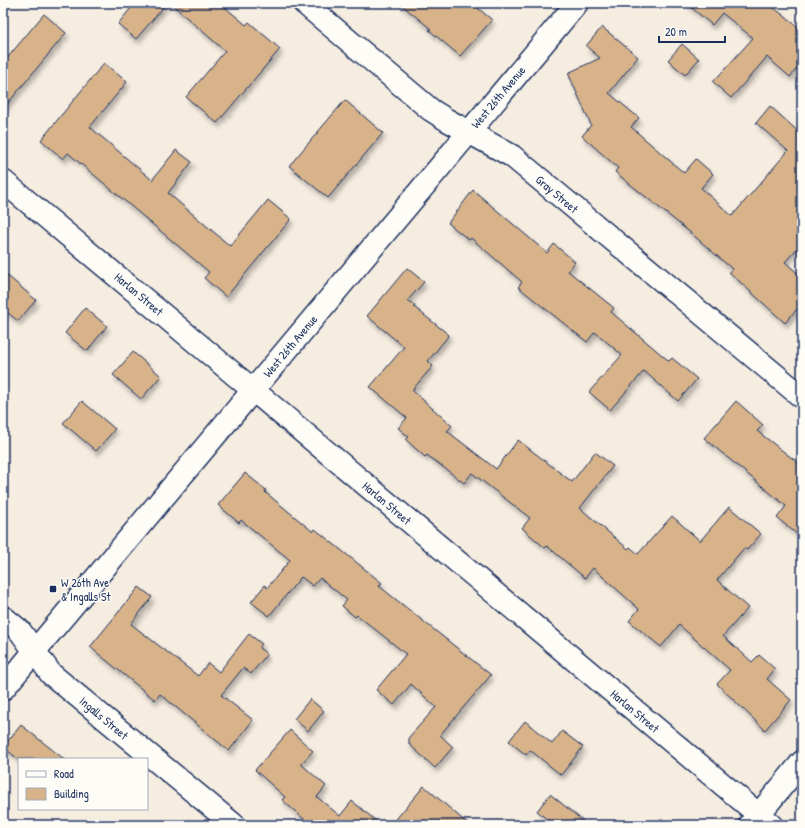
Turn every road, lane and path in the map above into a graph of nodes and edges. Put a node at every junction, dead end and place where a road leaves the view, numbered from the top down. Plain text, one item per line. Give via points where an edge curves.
1 (304, 3) edge
2 (577, 3) edge
3 (469, 132) junction
4 (3, 181) edge
5 (253, 390) junction
6 (802, 398) edge
7 (3, 616) edge
8 (34, 651) junction
9 (3, 689) edge
10 (802, 762) edge
11 (760, 822) edge
12 (234, 825) edge

1 - 3 street, Gray Street via 431,110
2 - 3 street, West 26th Avenue
3 - 5 street, West 26th Avenue
3 - 6 street, Gray Street via 512,156
4 - 5 street, Harlan Street
5 - 8 street, West 26th Avenue
5 - 11 street, Harlan Street
7 - 8 street, Ingalls Street via 20,631
8 - 9 street, West 26th Avenue
8 - 12 street, Ingalls Street via 51,674
10 - 11 street

